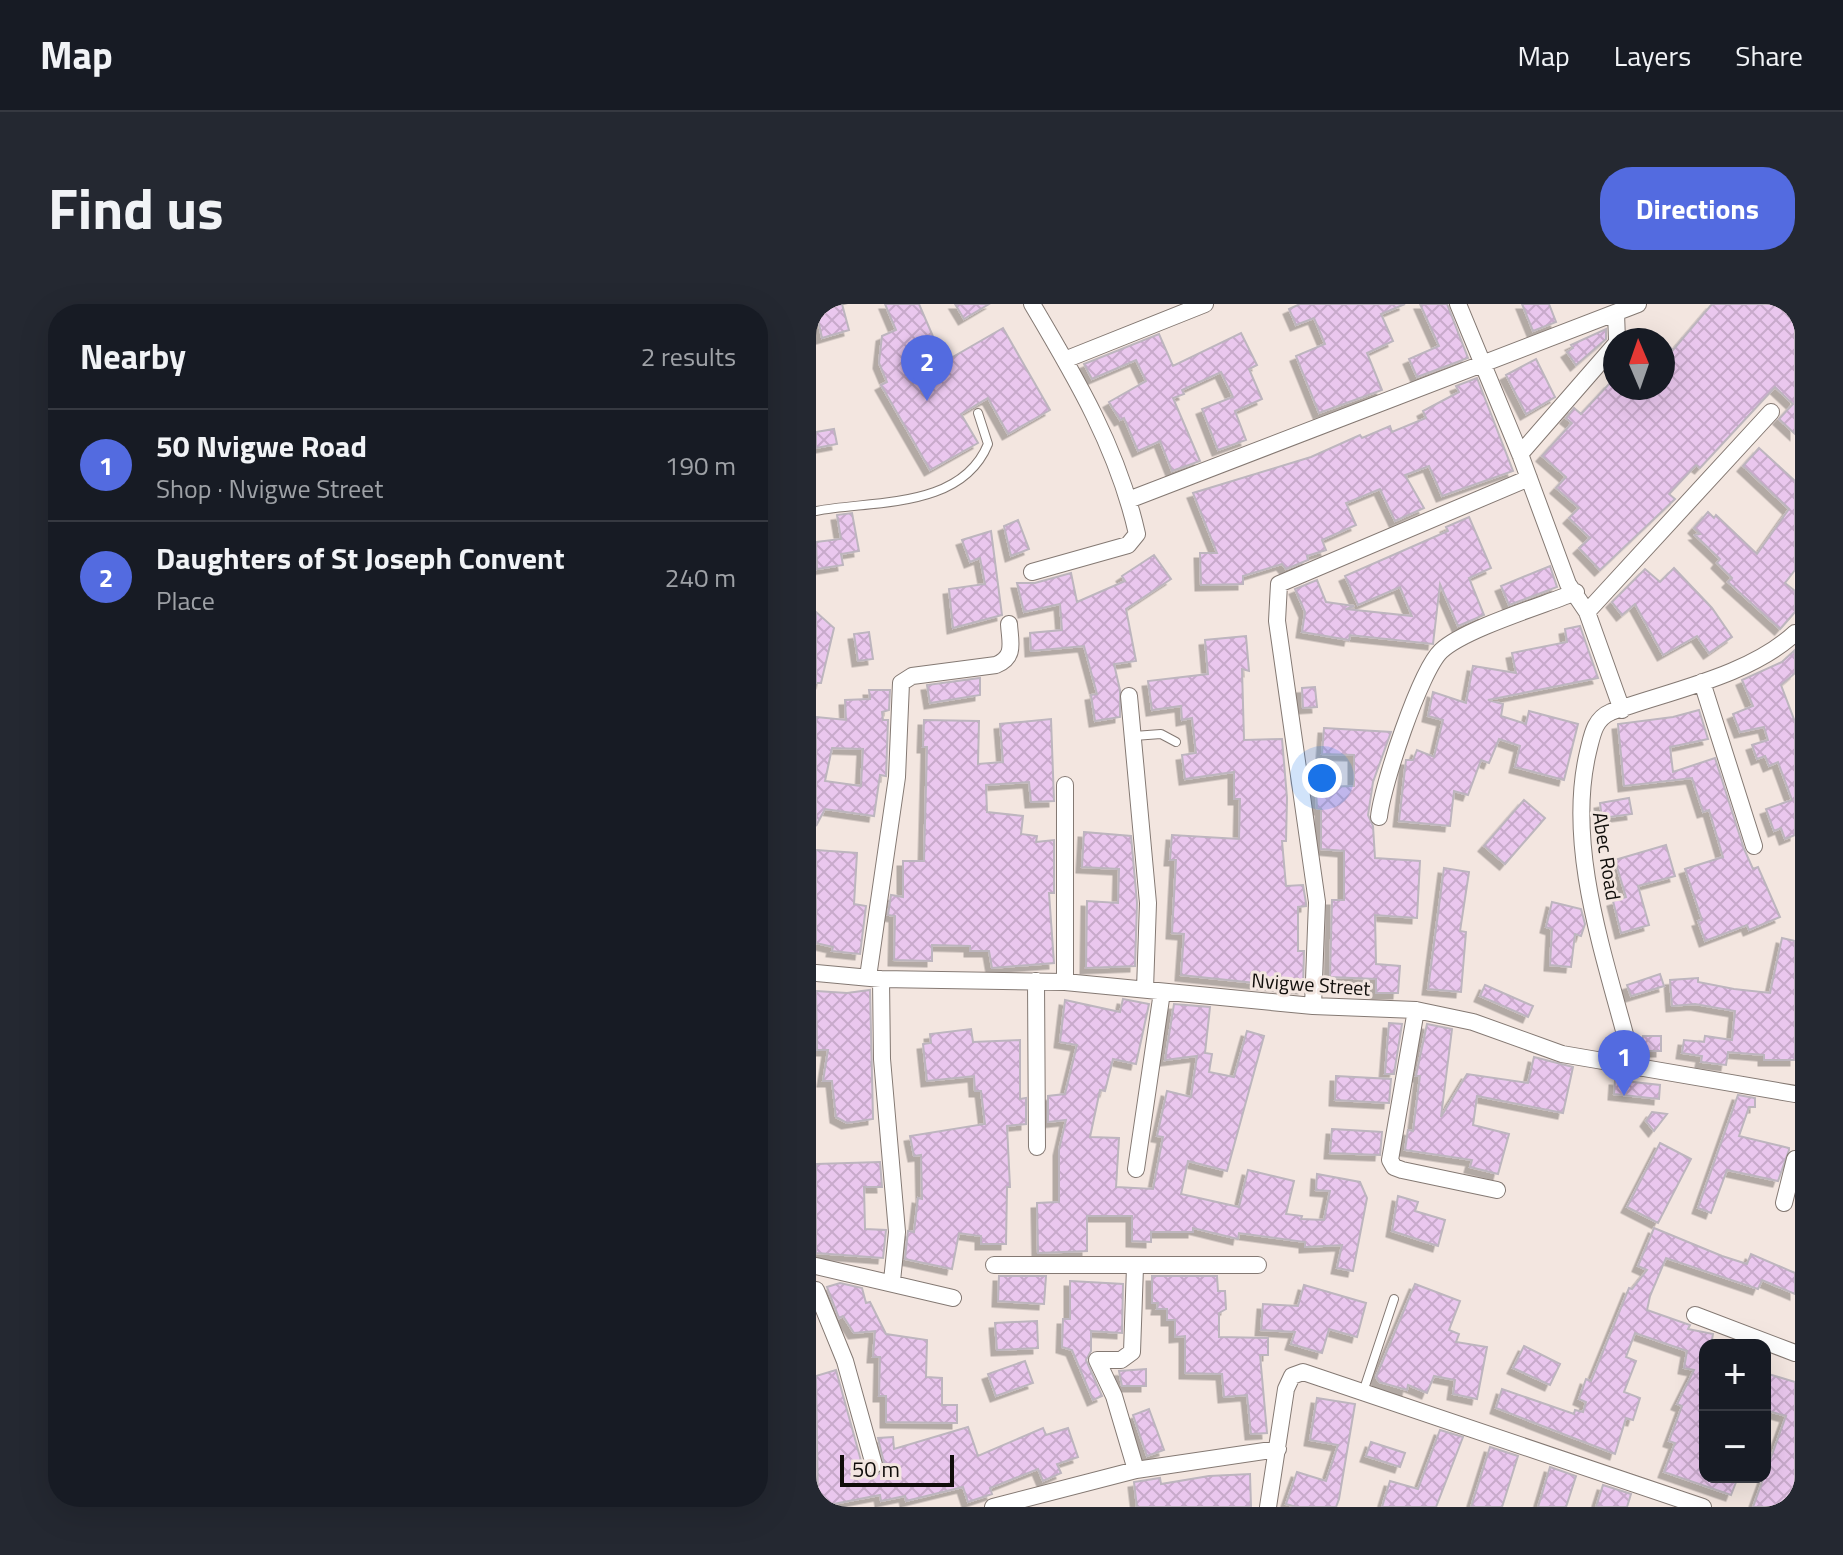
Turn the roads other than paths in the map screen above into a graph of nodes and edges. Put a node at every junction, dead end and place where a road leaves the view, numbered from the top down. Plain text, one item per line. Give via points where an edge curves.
1 (1032, 304) edge
2 (1205, 304) edge
3 (1458, 304) edge
4 (1638, 304) edge
5 (1616, 313) junction
6 (1616, 328) edge
7 (1603, 357) edge
8 (1067, 359) junction
9 (1482, 363) junction
10 (1771, 412) dead end
11 (978, 413) dead end
12 (1520, 454) junction
13 (1529, 478) junction
14 (1131, 499) junction
15 (816, 511) edge
16 (1032, 572) dead end
17 (1576, 592) junction
18 (1587, 612) junction
19 (1009, 624) dead end
20 (1795, 633) edge
21 (1702, 682) junction
22 (1129, 696) dead end
23 (1622, 710) junction
24 (1134, 736) junction
25 (1176, 742) dead end
26 (1065, 785) dead end
27 (1379, 817) dead end
28 (1754, 846) dead end
29 (816, 973) edge
30 (874, 978) junction
31 (1036, 981) junction
32 (1065, 982) junction
33 (1154, 990) junction
34 (1313, 1006) junction
35 (1416, 1010) junction
36 (1634, 1069) junction
37 (1795, 1094) edge
38 (1037, 1147) dead end
39 (1795, 1159) edge
40 (1136, 1169) dead end
41 (1497, 1190) dead end
42 (1784, 1203) dead end
43 (994, 1265) dead end
44 (1258, 1265) dead end
45 (816, 1266) edge
46 (1135, 1267) junction
47 (892, 1281) junction
48 (816, 1290) edge
49 (953, 1298) dead end
50 (1394, 1299) dead end
51 (1695, 1315) dead end
52 (1795, 1353) edge
53 (1364, 1389) junction
54 (1278, 1449) junction
55 (874, 1465) dead end
56 (1136, 1470) junction
57 (993, 1507) edge
58 (1268, 1507) edge
59 (1703, 1507) edge

1 - 8 street
2 - 8 street
3 - 9 street
4 - 5 street
5 - 6 street
5 - 9 street
7 - 12 street
8 - 14 street
9 - 12 street
9 - 14 street
10 - 18 street
11 - 15 lane via 988,444 975,466 958,479 907,501
12 - 13 street
13 - 17 street via 1568,584
13 - 34 street via 1279,584 1277,621 1317,902
14 - 16 street via 1137,534 1131,543
17 - 18 street
17 - 27 street via 1440,652 1384,785
18 - 23 street
19 - 30 street via 1007,661 912,676 901,683 897,777
20 - 21 street, Abec Road via 1760,657
21 - 23 street, Abec Road
21 - 28 street
22 - 24 street
23 - 36 street, Abec Road via 1601,718 1592,734 1579,834
24 - 25 lane via 1161,734
24 - 33 street
26 - 32 street
29 - 30 street, Nvigwe Street
30 - 31 street, Nvigwe Street
30 - 47 street via 897,1219
31 - 32 street, Nvigwe Street
31 - 38 street
32 - 33 street, Nvigwe Street
33 - 34 street, Nvigwe Street
33 - 40 street
34 - 35 street, Nvigwe Street
35 - 36 street, Nvigwe Street via 1473,1022 1562,1054
35 - 41 street via 1390,1160 1402,1170
36 - 37 street, Nvigwe Street
39 - 42 street
43 - 46 street
44 - 46 street
45 - 47 street
46 - 56 street via 1132,1352 1121,1360 1097,1360
47 - 49 street
48 - 55 street via 845,1361
50 - 53 lane
51 - 52 street
53 - 54 street via 1314,1372 1297,1373 1286,1389
53 - 59 street
54 - 56 street
54 - 58 street
56 - 57 street

